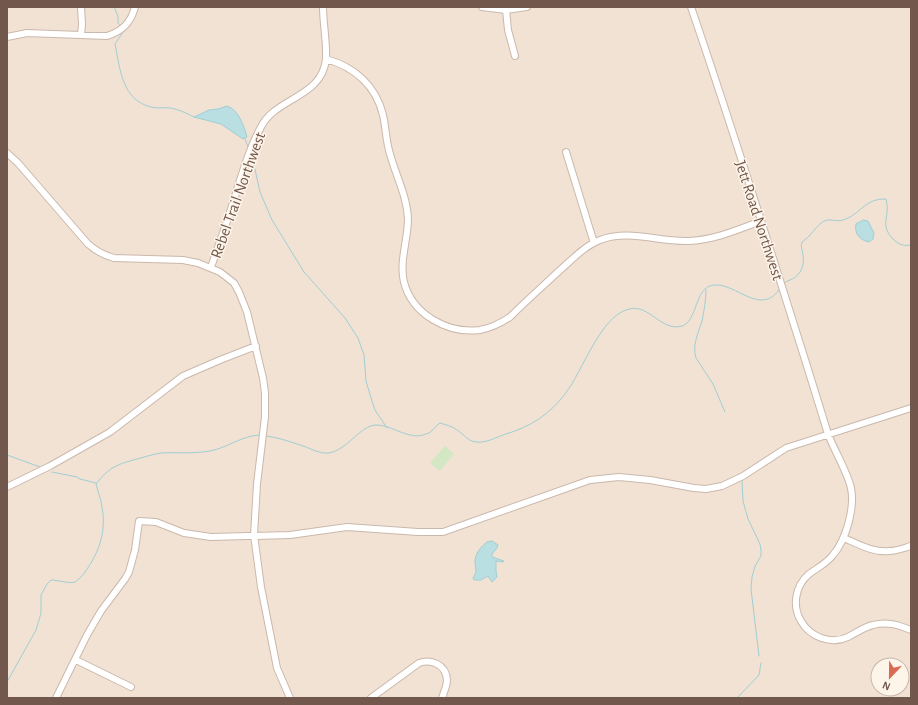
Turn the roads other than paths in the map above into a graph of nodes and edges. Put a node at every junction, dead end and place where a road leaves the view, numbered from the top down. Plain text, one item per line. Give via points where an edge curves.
1 (81, 7) edge
2 (135, 7) edge
3 (323, 7) edge
4 (482, 7) edge
5 (527, 7) edge
6 (691, 7) edge
7 (506, 10) junction
8 (81, 35) junction
9 (7, 37) edge
10 (515, 56) dead end
11 (326, 58) junction
12 (566, 152) dead end
13 (7, 153) edge
14 (761, 221) junction
15 (594, 243) junction
16 (211, 268) junction
17 (256, 346) junction
18 (911, 408) edge
19 (828, 434) junction
20 (7, 487) edge
21 (254, 535) junction
22 (844, 538) junction
23 (911, 546) edge
24 (911, 630) edge
25 (76, 660) junction
26 (131, 687) dead end
27 (56, 698) edge
28 (290, 698) edge
29 (371, 698) edge
30 (442, 698) edge

1 - 8 street
2 - 8 street via 130,21 117,32 102,36
3 - 11 street, Rebel Trail Northwest
4 - 7 street
5 - 7 street
6 - 14 street, Jett Road Northwest
7 - 10 street via 508,34
8 - 9 street via 27,33
11 - 15 street via 358,74 380,104 390,152 407,208 408,228 403,281 418,309 427,316 444,325 463,330 479,330 495,325 510,317
11 - 16 street, Rebel Trail Northwest via 320,75 310,88 271,114 261,126
12 - 15 street
13 - 16 street via 88,244 105,256 183,260
14 - 15 street via 700,240 625,235 609,237
14 - 19 street, Jett Road Northwest
16 - 17 street via 228,277 239,292
17 - 20 street via 183,376 110,432
17 - 21 street via 266,405
18 - 19 street
19 - 21 street via 786,448 742,477 717,488 694,488 638,479 603,478 590,480 443,532 346,527 290,535
19 - 22 street, Jett Road Northwest via 852,492 852,507
21 - 25 street via 202,537 156,522 139,521 129,572 101,611
21 - 28 street via 277,668
22 - 23 street via 881,552
22 - 24 street, Jett Road Northwest via 832,557 807,576 798,589 796,606 804,626 814,635 829,640 847,637 864,628 882,623
25 - 26 street
25 - 27 street
29 - 30 street via 425,661 436,663 444,671 447,680

